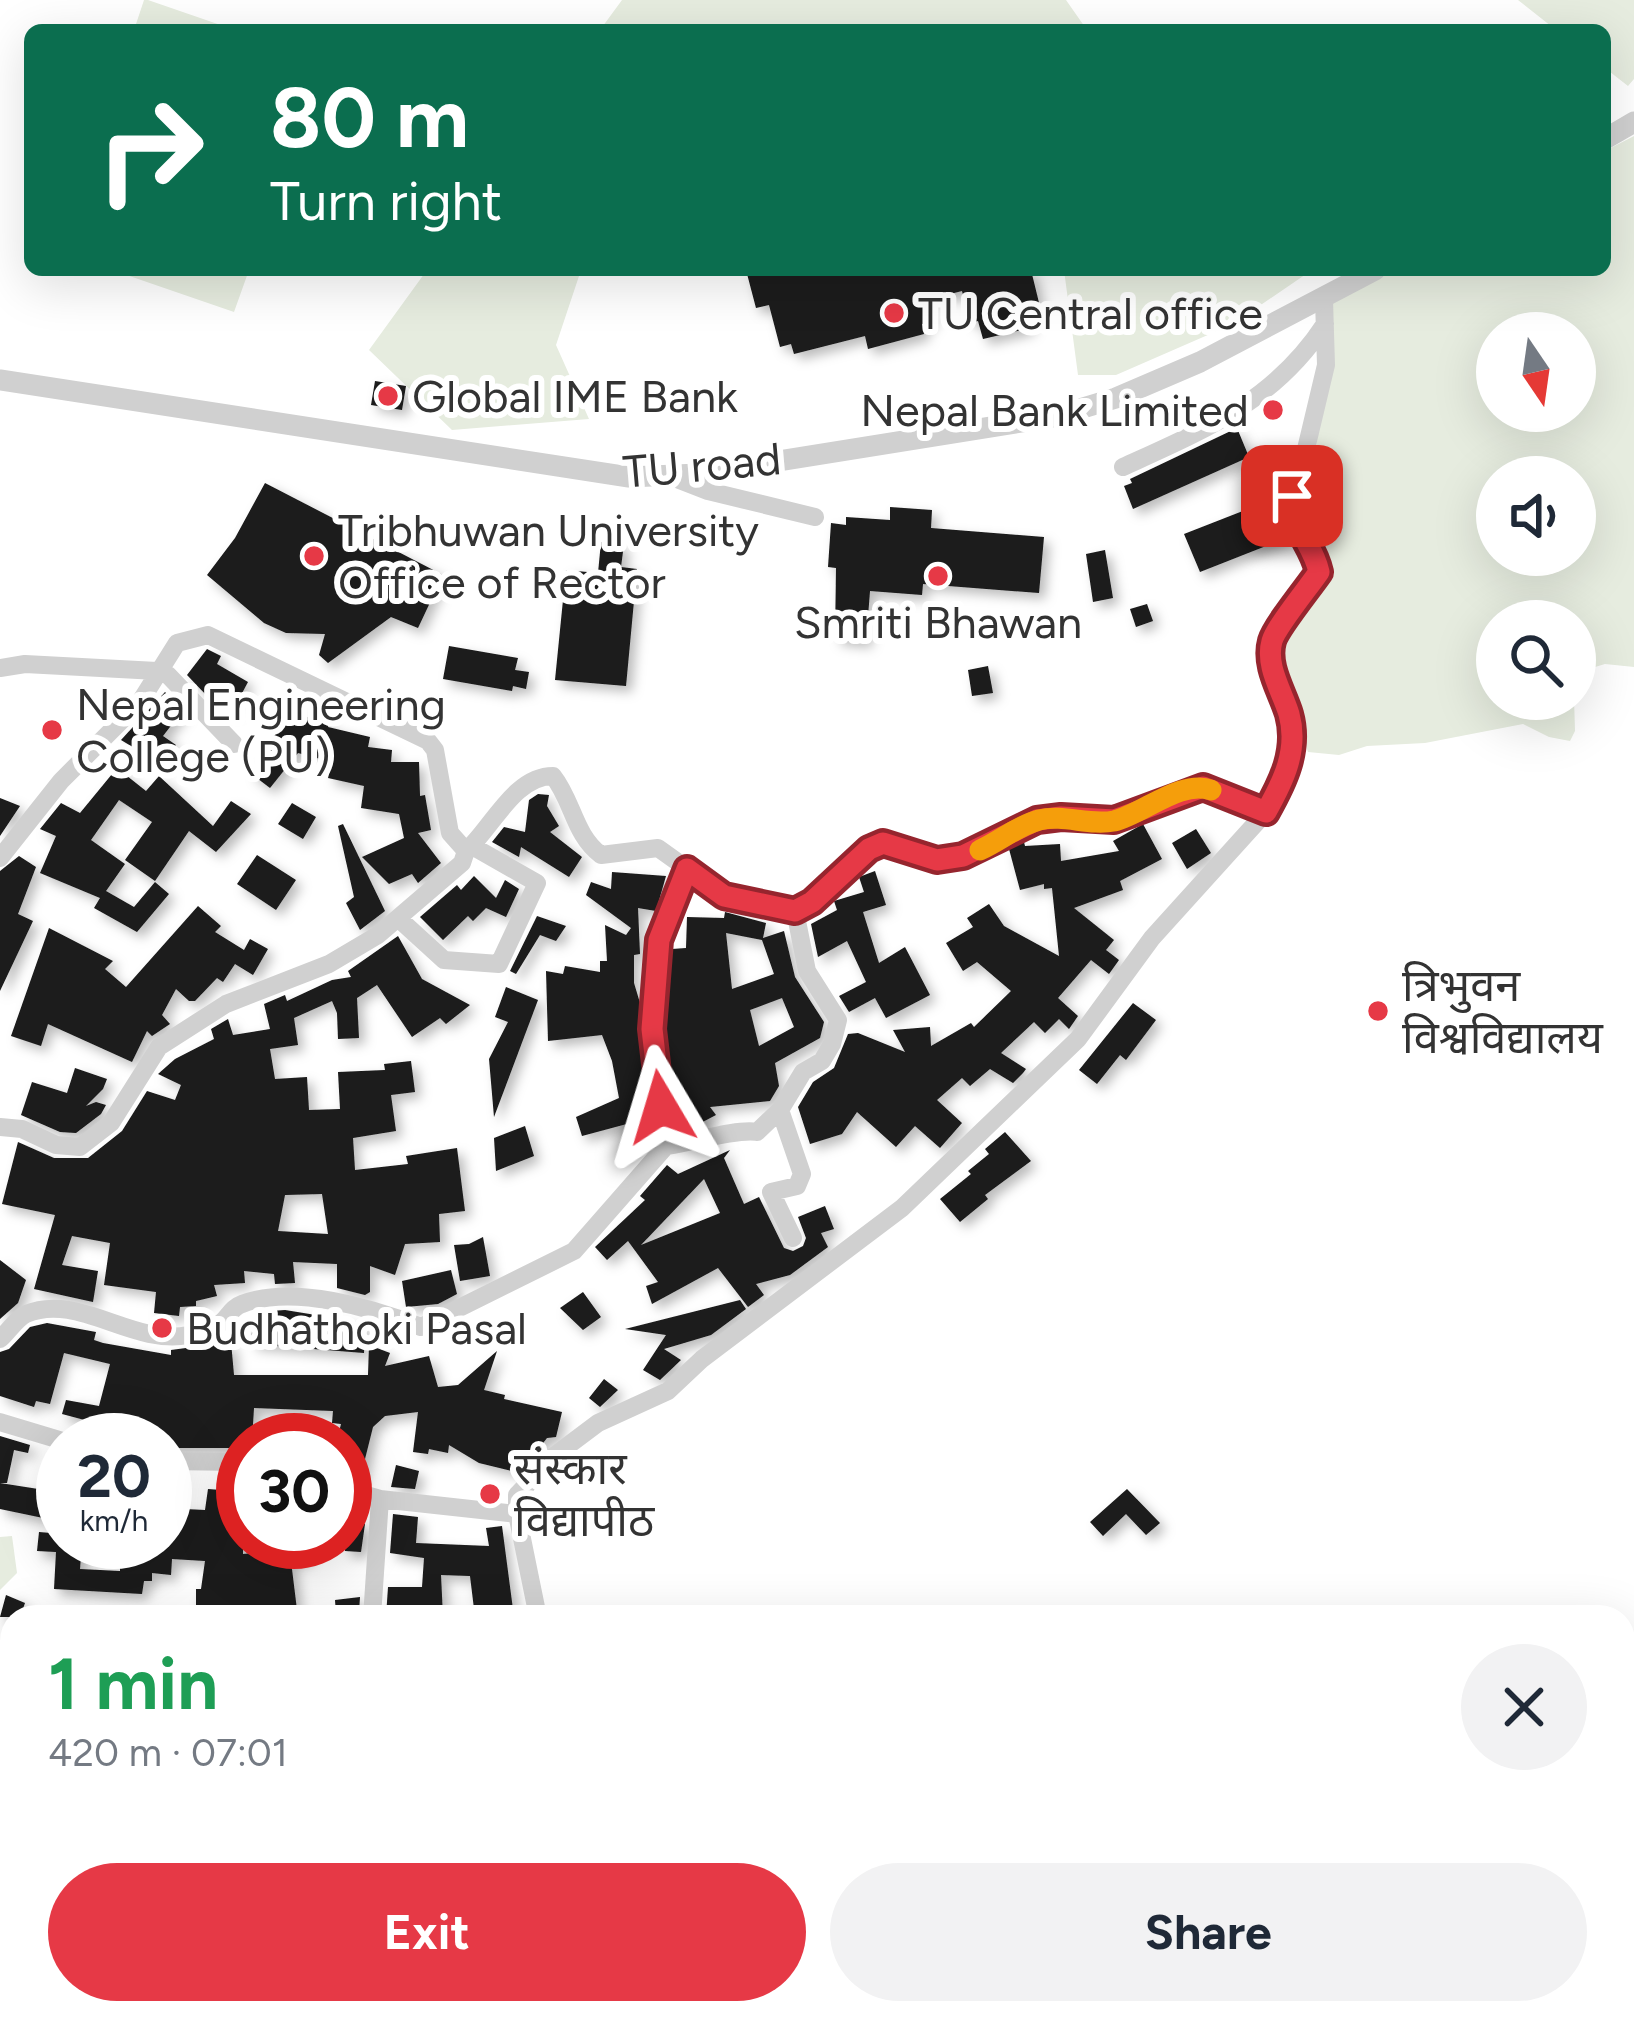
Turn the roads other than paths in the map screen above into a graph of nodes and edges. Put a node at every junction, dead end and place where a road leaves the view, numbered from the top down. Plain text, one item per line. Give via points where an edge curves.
1 (1365, 276) edge
2 (1324, 299) junction
3 (1325, 324) junction
4 (0, 380) edge
5 (1123, 467) dead end
6 (667, 475) junction
7 (814, 517) dead end
8 (0, 668) edge
9 (158, 670) junction
10 (234, 744) dead end
11 (1266, 812) junction
12 (469, 849) junction
13 (0, 858) edge
14 (687, 869) junction
15 (795, 911) junction
16 (399, 919) junction
17 (780, 1110) junction
18 (0, 1127) edge
19 (666, 1146) junction
20 (793, 1238) dead end
21 (0, 1339) edge
22 (0, 1422) edge
23 (36, 1433) edge
24 (372, 1497) edge
25 (380, 1499) junction
26 (517, 1514) junction
27 (373, 1605) edge
28 (536, 1605) edge

1 - 2 street, TU road
2 - 3 street
2 - 6 street, TU road via 1200,362 1053,416
3 - 5 street via 1250,405
3 - 11 street via 1326,365 1291,512 1319,572 1272,639 1291,743 1287,776
4 - 6 street, TU road via 629,477
6 - 7 street
8 - 9 street
9 - 10 street
9 - 12 street via 177,643 208,635 428,741 450,833
9 - 13 street via 140,702
11 - 15 street via 1203,787 1114,820 1037,820 963,856 937,860 883,843
11 - 26 street via 1153,938 1078,1039 902,1208 668,1390 604,1418 554,1456 517,1495
12 - 14 street via 521,789 553,776 586,844 601,855 658,848
12 - 16 street
12 - 16 street via 537,884 500,964 444,960
14 - 15 street via 724,896
14 - 19 street via 659,940 652,1029
15 - 17 street via 807,971 838,1020 822,1061 803,1072
16 - 18 street via 329,964 226,1004 160,1047 111,1123 80,1147
17 - 19 street via 757,1132
17 - 20 street via 802,1174 797,1186 772,1192
19 - 21 street via 574,1251 422,1327 339,1303 264,1297 188,1336 144,1336 55,1310 22,1315
22 - 23 street
24 - 25 street
25 - 26 street
25 - 27 street
26 - 28 street

